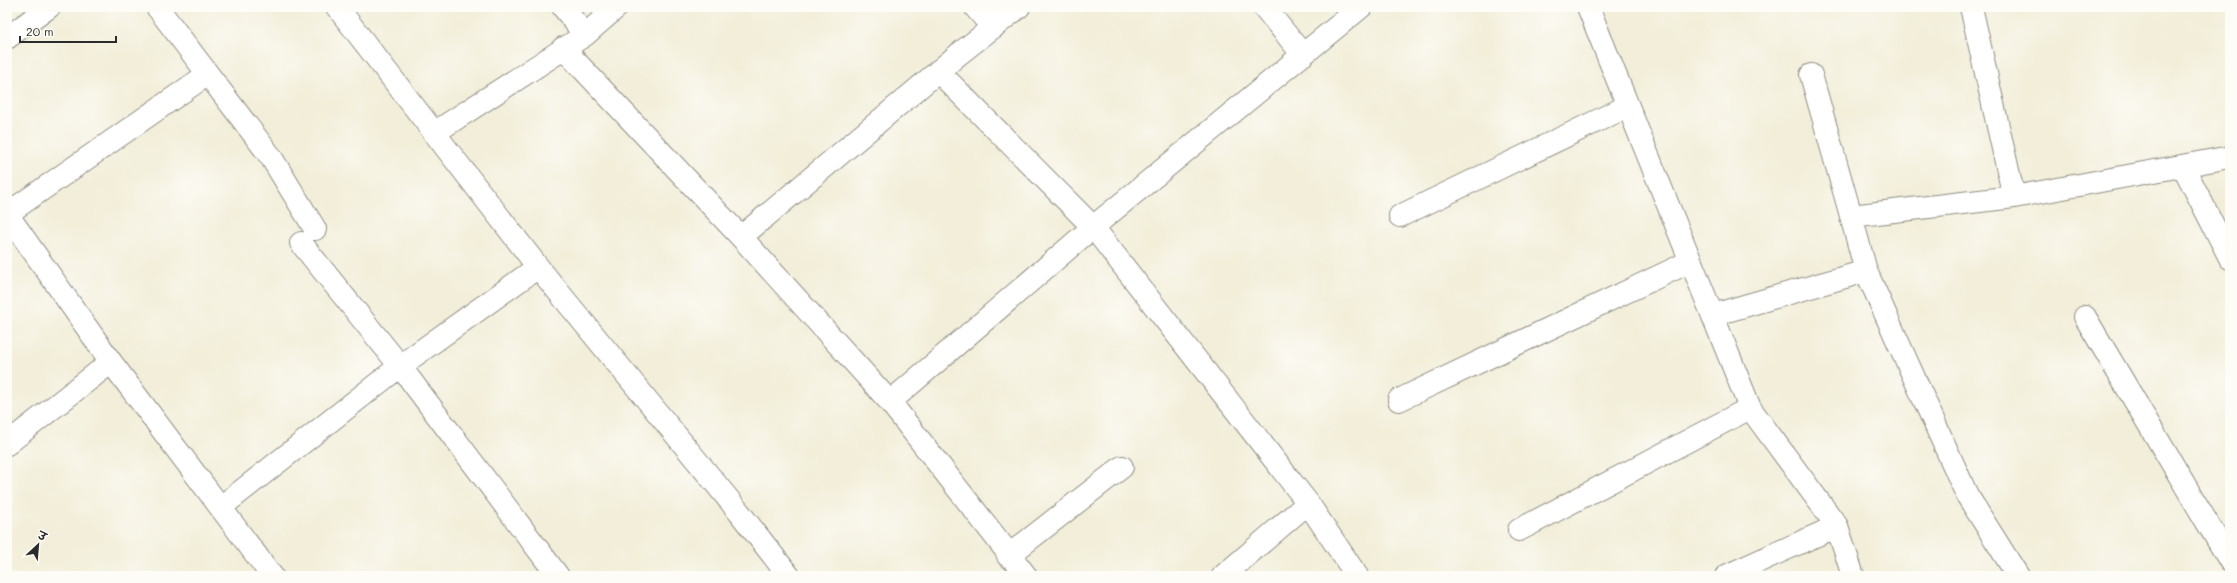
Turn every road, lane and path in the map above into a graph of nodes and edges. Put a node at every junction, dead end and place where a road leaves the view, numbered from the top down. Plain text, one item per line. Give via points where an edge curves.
1 (49, 7) edge
2 (157, 7) edge
3 (337, 7) edge
4 (563, 7) edge
5 (617, 7) edge
6 (975, 7) edge
7 (1019, 7) edge
8 (1264, 7) edge
9 (1361, 7) edge
10 (1588, 7) edge
11 (1971, 7) edge
12 (993, 28) junction
13 (585, 36) junction
14 (7, 38) edge
15 (563, 48) junction
16 (1303, 55) junction
17 (938, 71) junction
18 (208, 74) junction
19 (1811, 75) dead end
20 (1628, 106) junction
21 (434, 133) junction
22 (2230, 157) edge
23 (2183, 166) junction
24 (2014, 197) junction
25 (7, 214) edge
26 (1400, 216) dead end
27 (1851, 216) junction
28 (1093, 227) junction
29 (741, 237) junction
30 (2230, 258) edge
31 (1691, 261) junction
32 (538, 267) junction
33 (1866, 271) junction
34 (1712, 315) junction
35 (2085, 317) dead end
36 (111, 362) junction
37 (400, 366) junction
38 (1399, 400) dead end
39 (890, 402) junction
40 (1750, 408) junction
41 (7, 444) edge
42 (1122, 468) dead end
43 (1308, 503) junction
44 (221, 507) junction
45 (1837, 526) junction
46 (1519, 530) dead end
47 (1008, 556) junction
48 (2230, 561) edge
49 (272, 576) edge
50 (558, 576) edge
51 (789, 576) edge
52 (1026, 576) edge
53 (1223, 576) edge
54 (1357, 576) edge
55 (1726, 576) edge
56 (1853, 576) edge
57 (2018, 576) edge

1 - 14 street
2 - 18 street
3 - 21 street
4 - 13 street
5 - 13 street
6 - 12 street
7 - 12 street
8 - 16 street
9 - 16 street
10 - 20 street
11 - 24 street
12 - 17 street
13 - 15 street
15 - 21 street
15 - 29 street
16 - 28 street
17 - 28 street
17 - 29 street
18 - 25 street
18 - 37 street via 271,157 308,236
19 - 27 street
20 - 26 street
20 - 31 street
21 - 32 street
22 - 23 street
23 - 24 street
23 - 30 street
24 - 27 street
25 - 36 street
27 - 33 street
28 - 39 street
28 - 43 street
29 - 39 street
31 - 34 street
31 - 38 street
32 - 37 street
32 - 51 street
33 - 34 street
33 - 57 street via 1967,495
34 - 40 street
35 - 48 street
36 - 41 street
36 - 44 street
37 - 44 street
37 - 50 street
39 - 47 street
40 - 45 street
40 - 46 street
42 - 47 street
43 - 53 street
43 - 54 street
44 - 49 street
45 - 55 street
45 - 56 street
47 - 52 street

